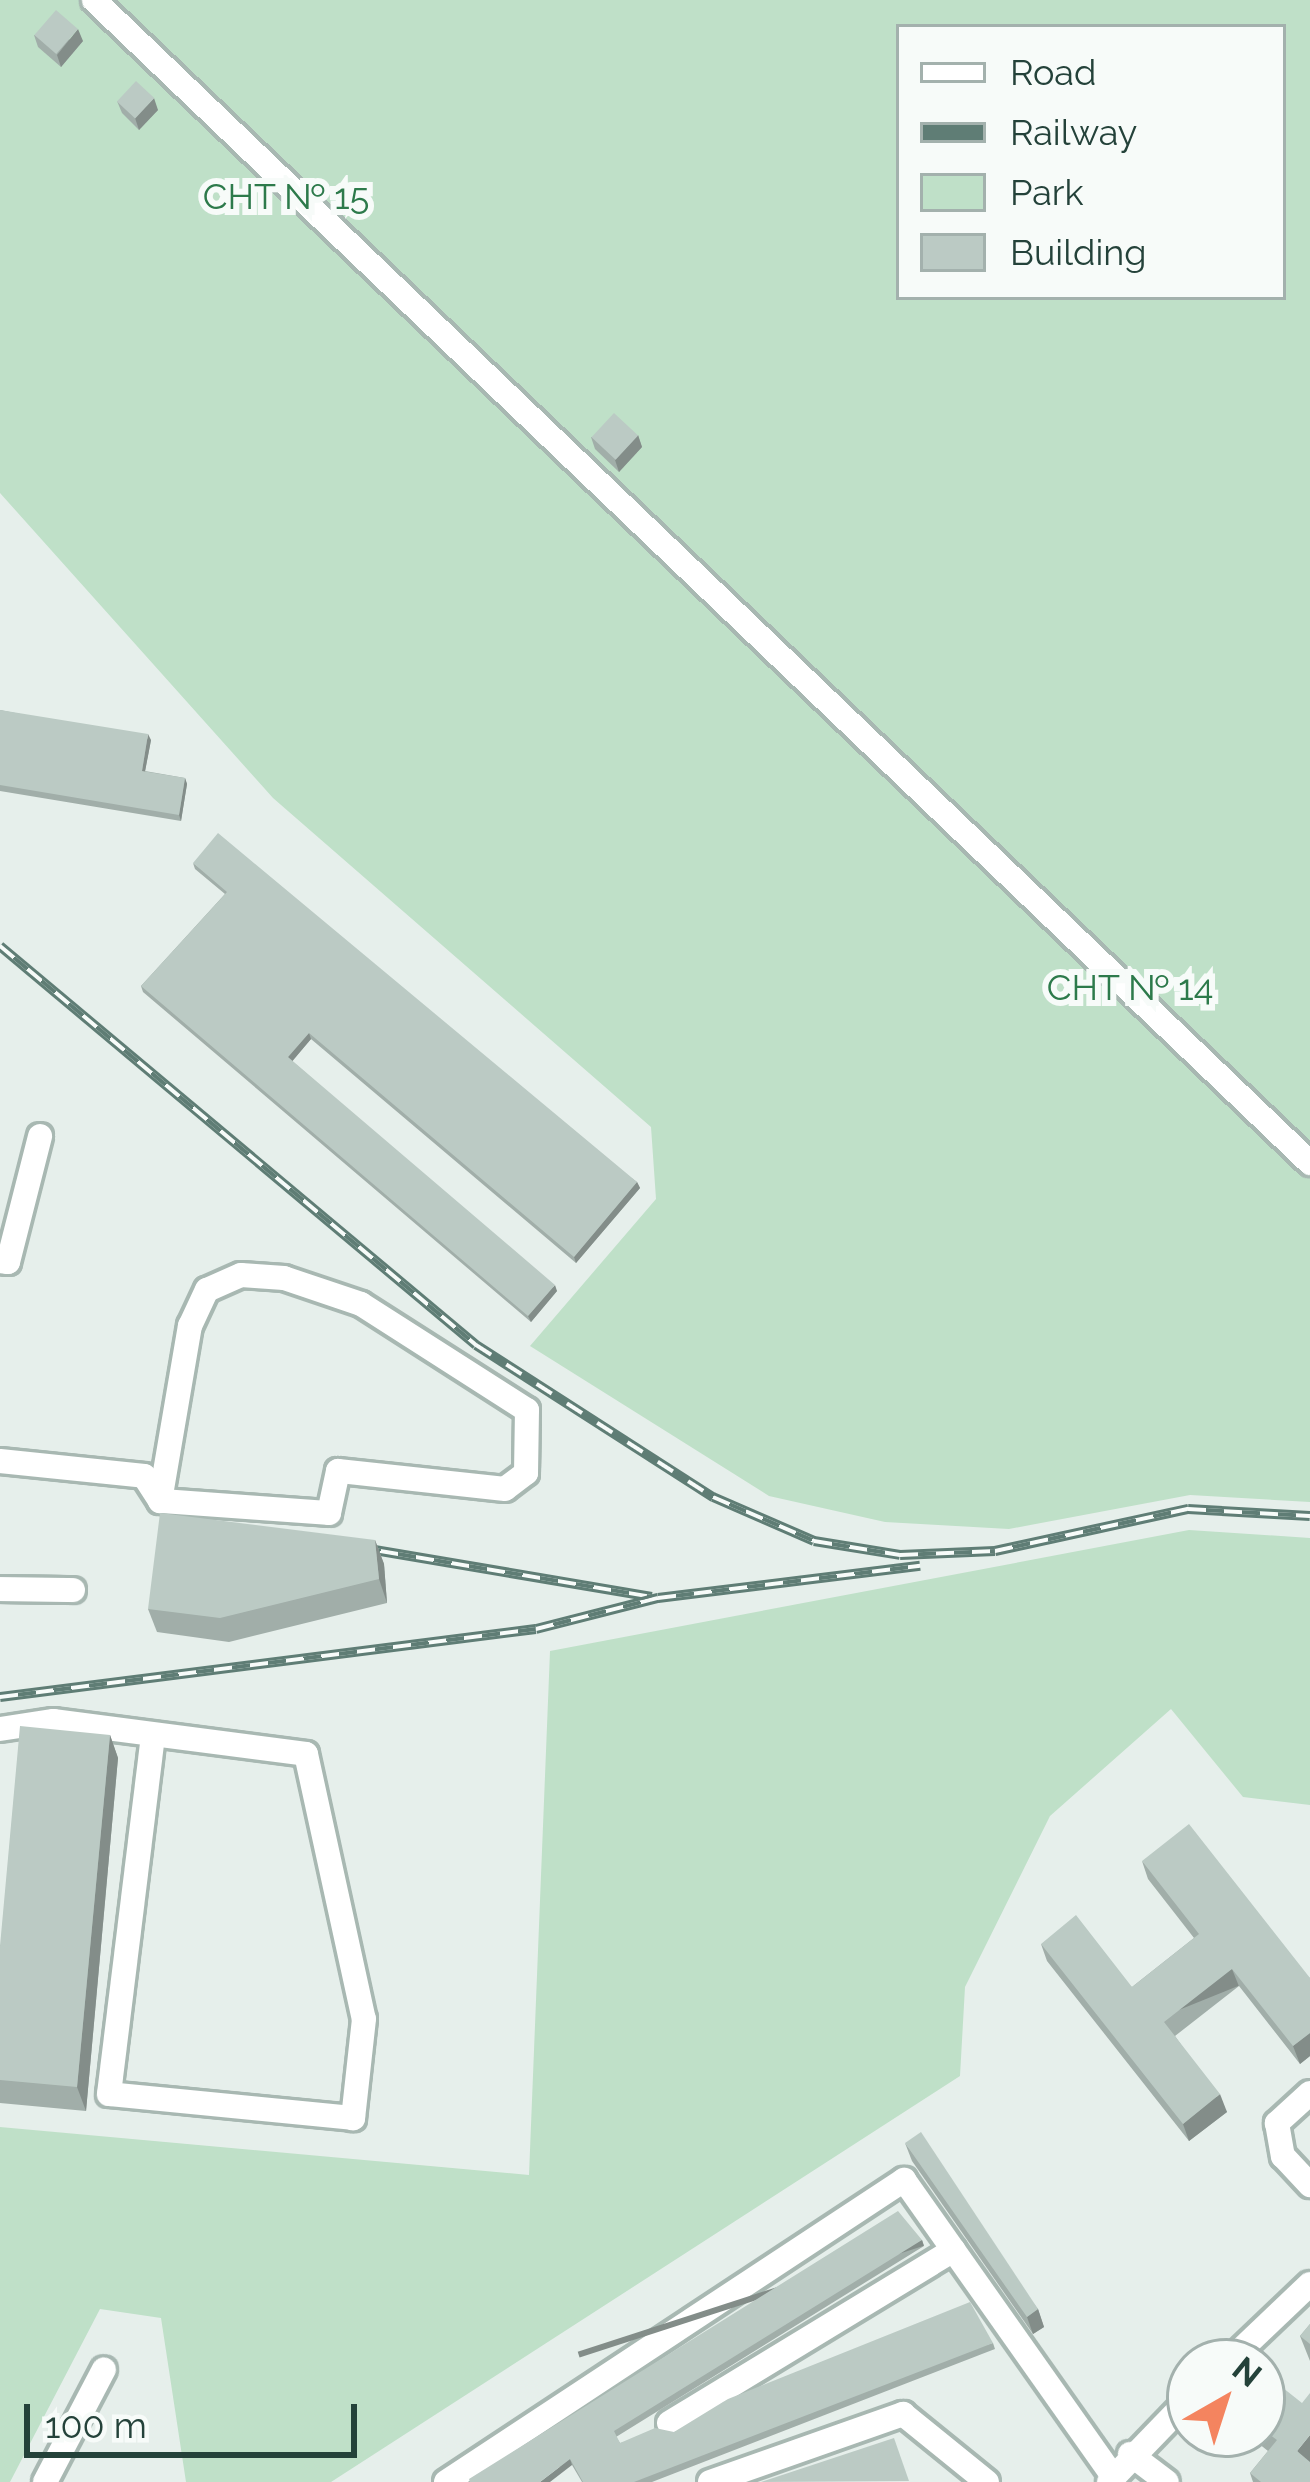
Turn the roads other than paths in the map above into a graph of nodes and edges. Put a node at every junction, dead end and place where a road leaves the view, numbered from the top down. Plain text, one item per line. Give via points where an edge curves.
1 (94, 0) edge
2 (40, 1136) dead end
3 (1310, 1163) edge
4 (0, 1261) edge
5 (0, 1461) edge
6 (160, 1501) junction
7 (0, 1589) edge
8 (73, 1590) dead end
9 (0, 1729) edge
10 (152, 1738) junction
11 (1310, 2093) edge
12 (1310, 2185) edge
13 (954, 2250) junction
14 (1310, 2284) edge
15 (1253, 2338) edge
16 (104, 2369) dead end
17 (1166, 2420) edge
18 (669, 2423) dead end
19 (1130, 2454) junction
20 (1111, 2479) edge
21 (974, 2480) edge
22 (45, 2482) edge
23 (446, 2482) edge
24 (710, 2482) edge
25 (1167, 2482) edge

1 - 3 street
2 - 4 street via 8,1262
5 - 6 street via 144,1476
6 - 6 street via 329,1514 338,1471 505,1489 526,1473 527,1410 361,1304 284,1278 241,1275 207,1290 190,1326
7 - 8 street
9 - 10 street via 52,1721
10 - 10 street via 306,1754 364,2019 353,2118 109,2095
11 - 12 street via 1292,2101 1277,2123 1283,2156
13 - 18 street
13 - 20 street
13 - 23 street via 904,2180
14 - 15 street
16 - 22 street
17 - 19 street
19 - 20 street
19 - 25 street
21 - 24 street via 903,2414

